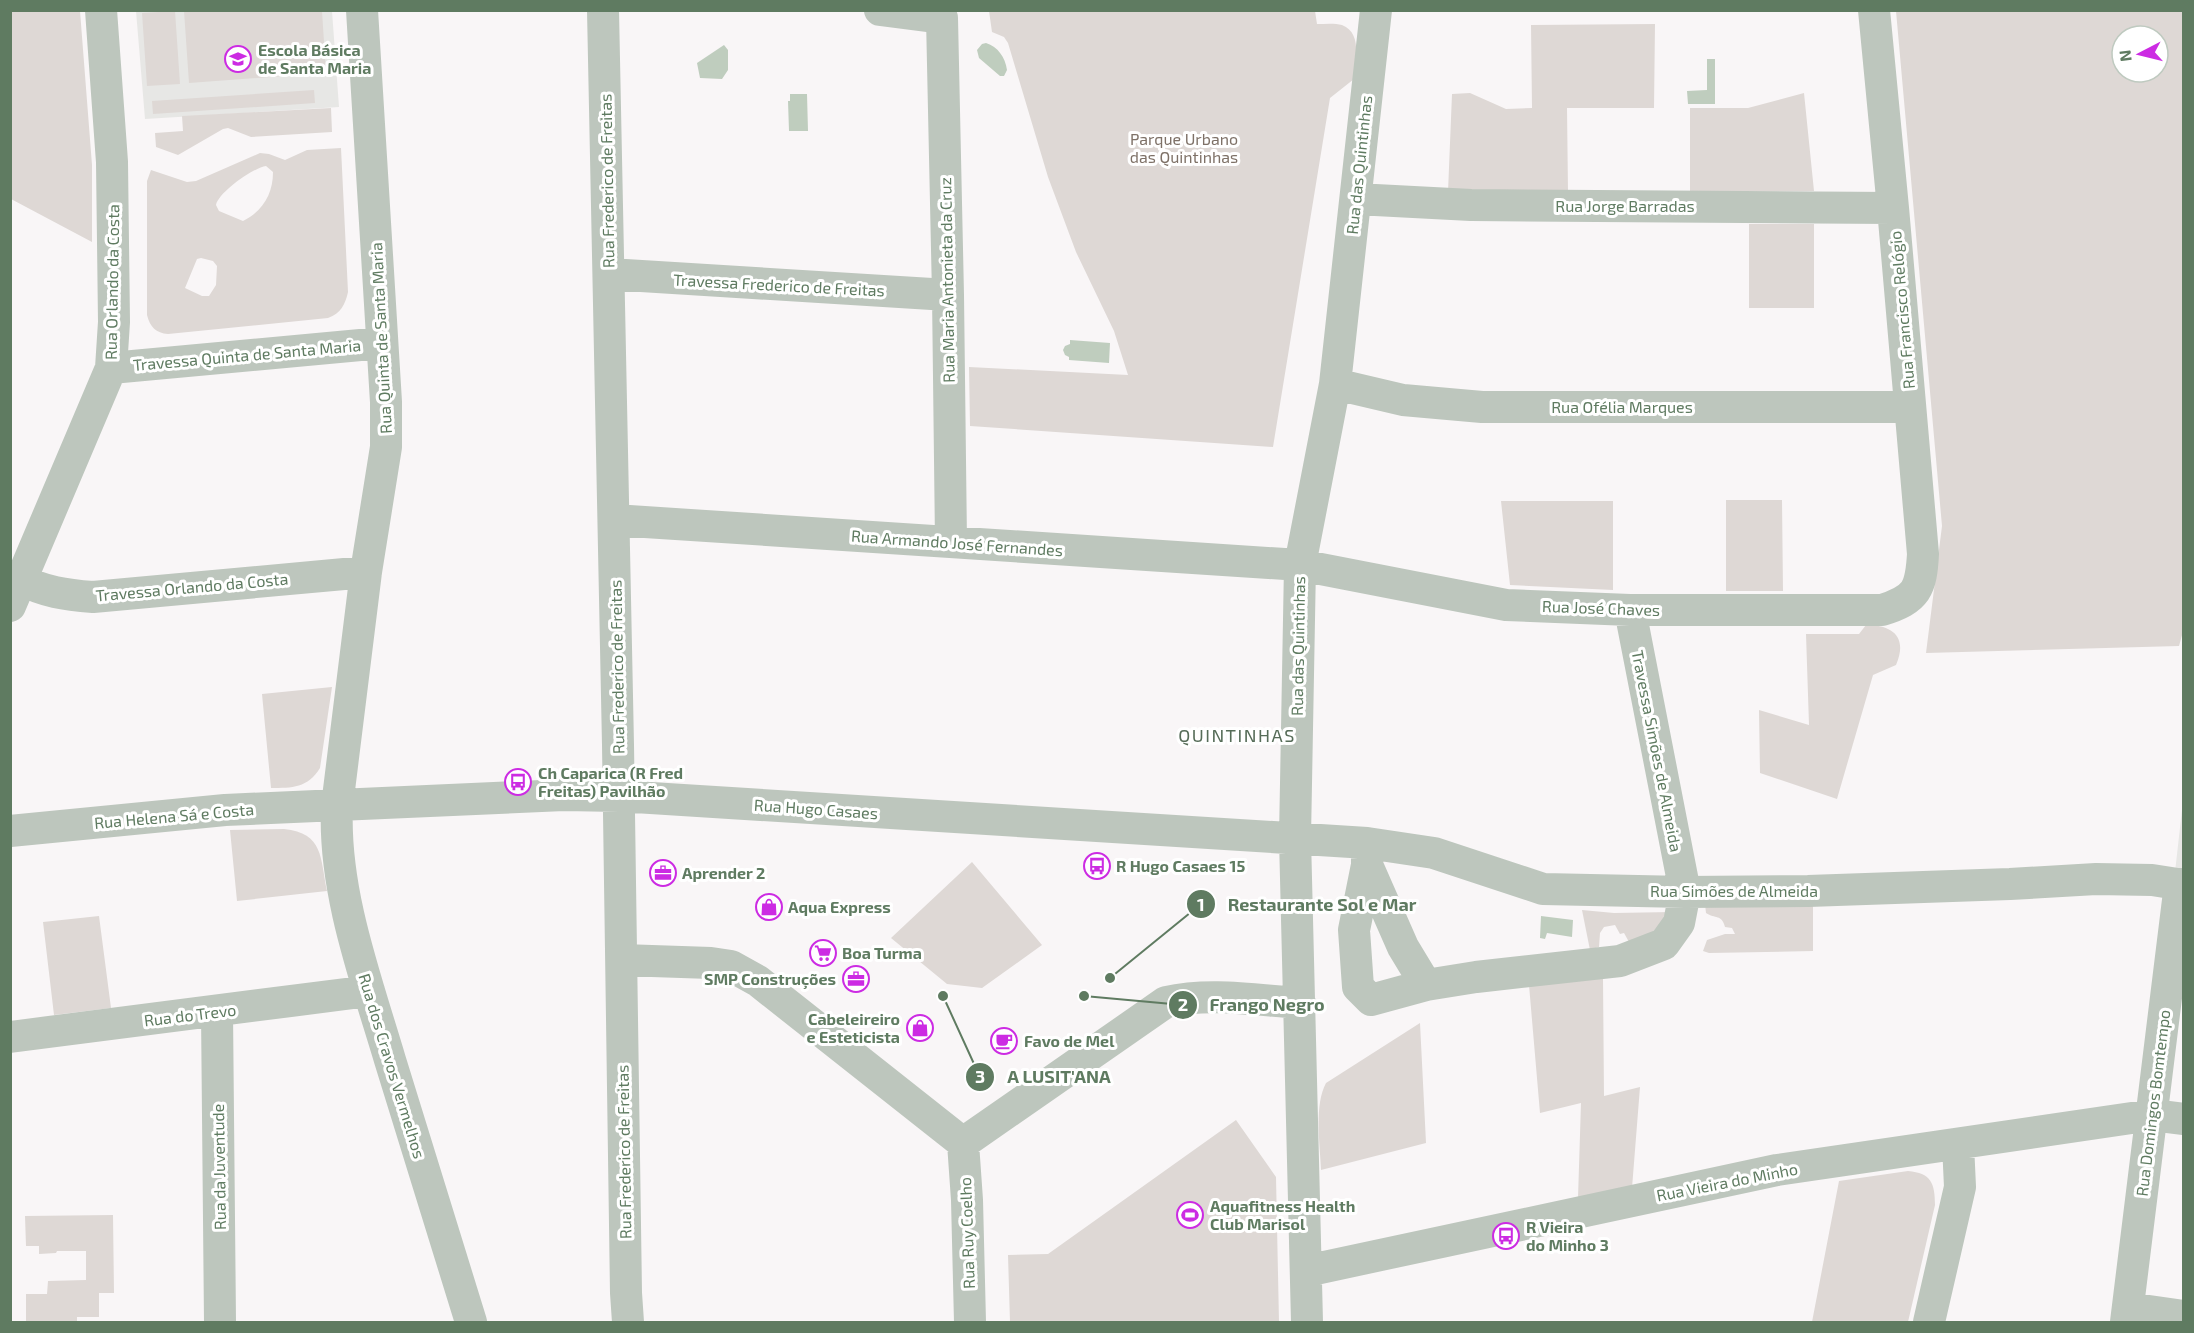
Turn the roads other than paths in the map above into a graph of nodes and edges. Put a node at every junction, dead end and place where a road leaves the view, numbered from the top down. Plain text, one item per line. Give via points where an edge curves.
1 (101, 10) edge
2 (362, 10) edge
3 (603, 10) edge
4 (880, 10) edge
5 (1376, 10) edge
6 (1874, 10) edge
7 (1356, 199) junction
8 (1893, 208) junction
9 (609, 274) junction
10 (948, 295) junction
11 (382, 343) junction
12 (111, 368) junction
13 (1335, 384) junction
14 (1910, 407) junction
15 (614, 520) junction
16 (951, 542) junction
17 (1300, 565) junction
18 (366, 572) junction
19 (15, 593) edge
20 (1904, 603) joint
21 (1630, 610) junction
22 (619, 796) junction
23 (337, 806) junction
24 (10, 831) edge
25 (1295, 838) junction
26 (1367, 854) junction
27 (2182, 884) edge
28 (1685, 892) junction
29 (622, 960) junction
30 (1426, 985) junction
31 (369, 991) junction
32 (1300, 1003) junction
33 (217, 1012) junction
34 (10, 1037) edge
35 (2152, 1115) junction
36 (2184, 1119) edge
37 (963, 1143) junction
38 (1958, 1144) junction
39 (1306, 1271) junction
40 (2127, 1315) edge
41 (2184, 1316) edge
42 (220, 1323) edge
43 (471, 1323) edge
44 (628, 1323) edge
45 (970, 1323) edge
46 (1307, 1323) edge
47 (1929, 1323) edge

1 - 12 street, Rua Orlando da Costa via 112,162
2 - 11 street, Rua Quinta de Santa Maria
3 - 9 street, Rua Frederico de Freitas
4 - 10 street, Rua Maria Antonieta da Cruz via 942,18
5 - 7 street, Rua das Quintinhas
6 - 8 street, Rua Francisco Relógio
7 - 8 street, Rua Jorge Barradas via 1471,205
7 - 13 street, Rua das Quintinhas
8 - 14 street, Rua Francisco Relógio
9 - 10 street, Travessa Frederico de Freitas
9 - 15 street, Rua Frederico de Freitas
10 - 16 street, Rua Maria Antonieta da Cruz
11 - 12 street, Travessa Quinta de Santa Maria
11 - 18 street, Rua Quinta de Santa Maria via 386,447
12 - 19 street, Rua Orlando da Costa
13 - 14 street, Rua Ofélia Marques via 1403,399 1482,407
13 - 17 street, Rua das Quintinhas
14 - 20 street, Rua Francisco Relógio via 1923,554 1921,581
15 - 16 street, Rua Armando José Fernandes
15 - 22 street, Rua Frederico de Freitas
16 - 17 street, Rua Armando José Fernandes
17 - 21 street, Rua José Chaves via 1506,605
17 - 25 street, Rua das Quintinhas
18 - 19 street, Travessa Orlando da Costa via 93,597 39,589
18 - 23 street, Rua Quinta de Santa Maria
20 - 21 street, Rua José Chaves via 1882,610
21 - 28 street, Travessa Simões de Almeida
22 - 23 street, Rua Hugo Casaes
22 - 25 street, Rua Hugo Casaes
22 - 29 street, Rua Frederico de Freitas
23 - 24 street, Rua Helena Sá e Costa via 225,810
23 - 31 street, Rua dos Cravos Vermelhos via 339,863
25 - 26 street, Rua Simões de Almeida
25 - 32 street, Rua das Quintinhas
26 - 28 street, Rua Simões de Almeida via 1434,853 1543,890
26 - 30 street via 1403,947
26 - 30 street via 1354,930 1358,987 1371,1000
27 - 28 street, Rua Simões de Almeida via 2096,879
27 - 35 street, Rua Domingos Bomtempo
28 - 30 street via 1678,923 1664,944 1620,961
29 - 37 street via 731,966 759,981
29 - 44 street, Rua Frederico de Freitas
31 - 33 street, Rua do Trevo
31 - 43 street, Rua dos Cravos Vermelhos
32 - 37 street via 1212,996 1166,1002
32 - 39 street, Rua das Quintinhas
33 - 34 street, Rua do Trevo
33 - 42 street, Rua da Juventude
35 - 36 street, Rua Vieira do Minho
35 - 38 street, Rua Vieira do Minho
35 - 40 street, Rua Domingos Bomtempo
37 - 45 street, Rua Ruy Coelho
38 - 39 street, Rua Vieira do Minho via 1778,1170
38 - 47 street via 1960,1187
39 - 46 street, Rua das Quintinhas
40 - 41 street

